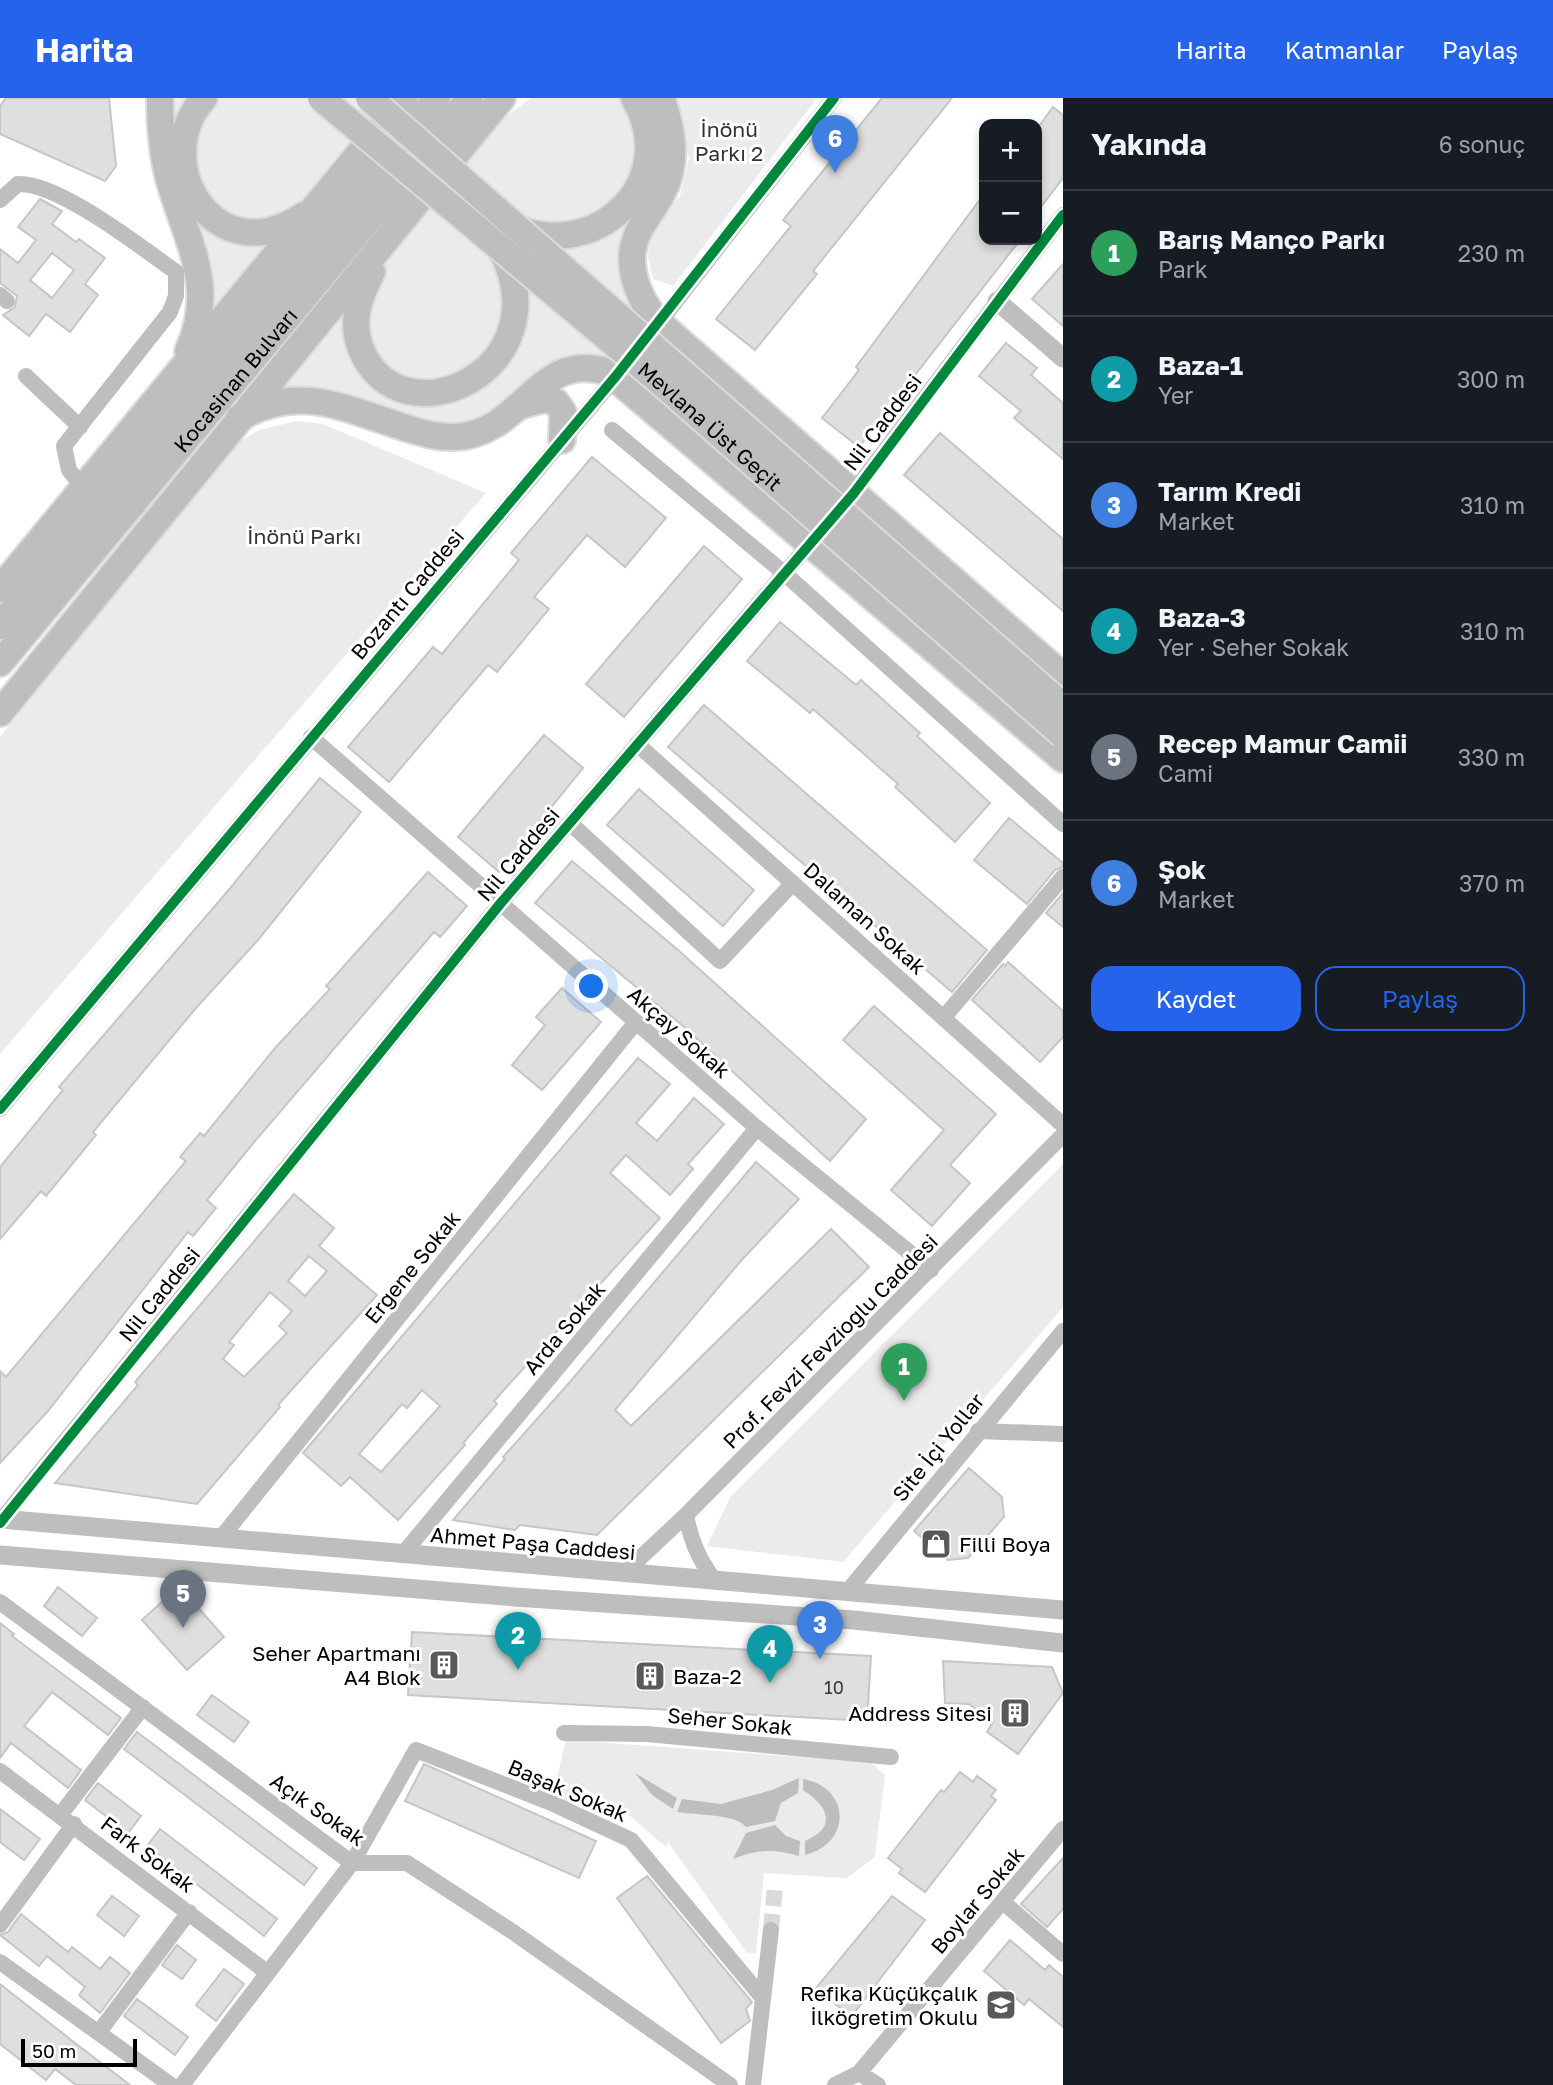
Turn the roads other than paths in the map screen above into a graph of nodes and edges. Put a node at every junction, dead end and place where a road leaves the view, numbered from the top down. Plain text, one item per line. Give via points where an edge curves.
1 (160, 98) edge
2 (204, 98) edge
3 (321, 98) edge
4 (369, 98) edge
5 (405, 98) edge
6 (437, 98) edge
7 (634, 98) edge
8 (662, 98) edge
9 (834, 98) edge
10 (492, 102) edge
11 (0, 200) edge
12 (317, 204) junction
13 (1063, 215) edge
14 (398, 225) junction
15 (521, 230) junction
16 (501, 249) junction
17 (997, 301) junction
18 (659, 323) junction
19 (1063, 358) edge
20 (177, 373) junction
21 (26, 376) dead end
22 (616, 376) junction
23 (719, 376) junction
24 (522, 405) junction
25 (240, 418) junction
26 (675, 426) junction
27 (80, 427) junction
28 (612, 430) dead end
29 (562, 440) junction
30 (83, 487) junction
31 (854, 492) junction
32 (810, 543) junction
33 (913, 544) junction
34 (784, 573) junction
35 (0, 589) edge
36 (872, 596) junction
37 (0, 626) edge
38 (0, 663) edge
39 (1063, 676) edge
40 (1063, 706) edge
41 (0, 713) edge
42 (1063, 735) edge
43 (311, 737) junction
44 (637, 744) junction
45 (1063, 759) edge
46 (570, 823) junction
47 (1063, 824) edge
48 (1063, 877) edge
49 (793, 883) junction
50 (500, 904) junction
51 (945, 1016) junction
52 (635, 1022) junction
53 (0, 1109) edge
54 (1063, 1125) edge
55 (757, 1129) junction
56 (1063, 1135) edge
57 (931, 1269) junction
58 (1063, 1331) edge
59 (978, 1431) junction
60 (1063, 1434) edge
61 (686, 1515) junction
62 (1, 1520) edge
63 (220, 1539) junction
64 (0, 1555) edge
65 (402, 1555) junction
66 (624, 1573) junction
67 (715, 1581) junction
68 (847, 1592) junction
69 (0, 1602) edge
70 (1063, 1610) edge
71 (1063, 1643) edge
72 (143, 1707) junction
73 (564, 1733) dead end
74 (891, 1758) dead end
75 (0, 1771) edge
76 (67, 1819) junction
77 (1063, 1829) edge
78 (352, 1863) junction
79 (1003, 1902) junction
80 (189, 1912) junction
81 (0, 1925) edge
82 (771, 1930) tunnel mouth
83 (1063, 1954) edge
84 (0, 1962) edge
85 (268, 1973) junction
86 (762, 1997) junction
87 (99, 2032) junction
88 (859, 2073) junction
89 (172, 2085) edge
90 (182, 2085) edge
91 (730, 2085) edge
92 (753, 2085) edge
93 (835, 2085) edge
94 (878, 2085) edge

1 - 20 highway via 166,164 201,279 195,331
2 - 12 highway via 190,120 185,153 191,187 212,219 239,232 256,233 282,228
3 - 16 highway, Mevlana Üst Geçit, bridge
4 - 15 highway, Mevlana Üst Geçit, bridge
5 - 12 highway
6 - 37 highway, Kocasinan Bulvarı
7 - 15 highway via 648,132 649,153 643,181 631,200 594,227 567,235
8 - 18 highway via 673,144 670,173 659,202 640,229 632,259 640,296
9 - 18 street, Bozantı Caddesi
10 - 14 highway
10 - 38 highway, Kocasinan Bulvarı
11 - 27 street via 18,184 34,186 86,211 176,272 176,296 170,312
12 - 20 highway
13 - 17 street, Nil Caddesi
14 - 16 highway via 361,292 356,314 364,355 380,376 402,388 422,392 446,389 476,378 506,346 517,302 513,276
14 - 25 highway
15 - 40 highway, Mevlana Üst Geçit, bridge
16 - 42 highway, Mevlana Üst Geçit, bridge via 659,381
17 - 19 street
17 - 31 street, Nil Caddesi
18 - 22 street, Bozantı Caddesi
18 - 23 highway
20 - 30 highway
21 - 27 street
22 - 24 highway via 590,368 569,370 538,386
22 - 26 highway
22 - 29 street, Bozantı Caddesi
23 - 26 highway via 700,367 671,371 663,382 662,395 664,409
23 - 31 highway
24 - 25 highway via 494,427 456,437 433,436 310,399 280,400
24 - 29 highway via 545,399 556,402 563,412
25 - 41 highway
26 - 32 highway
27 - 30 street via 64,446 64,453 69,470
28 - 34 street
29 - 43 street, Bozantı Caddesi
30 - 35 highway
31 - 32 street, Nil Caddesi
31 - 33 highway
32 - 34 street, Nil Caddesi
32 - 36 highway
33 - 36 highway via 893,535 877,535 859,549 857,564
33 - 39 highway
34 - 44 street, Nil Caddesi
34 - 47 street
36 - 45 highway
43 - 50 street, Akçay Sokak
43 - 53 street, Bozantı Caddesi
44 - 46 street, Nil Caddesi
44 - 49 street, Dalaman Sokak
46 - 49 street via 720,961
46 - 50 street, Nil Caddesi
48 - 51 street
49 - 51 street, Dalaman Sokak
50 - 52 street, Akçay Sokak
50 - 62 street, Nil Caddesi
51 - 54 street, Dalaman Sokak
52 - 55 street, Akçay Sokak
52 - 63 street, Ergene Sokak
55 - 57 street, Akçay Sokak
55 - 65 street, Arda Sokak
56 - 57 street, Prof. Fevzi Fevzioğlu Caddesi
57 - 61 street, Prof. Fevzi Fevzioğlu Caddesi
58 - 59 street, Site İçi Yollar
59 - 60 street
59 - 68 street, Site İçi Yollar
61 - 66 street, Prof. Fevzi Fevzioğlu Caddesi
61 - 67 street via 691,1540
62 - 63 street, Ahmet Paşa Caddesi
63 - 65 street, Ahmet Paşa Caddesi
64 - 71 street via 854,1620
65 - 66 street, Ahmet Paşa Caddesi
66 - 67 street, Ahmet Paşa Caddesi
67 - 68 street, Ahmet Paşa Caddesi
68 - 70 street, Ahmet Paşa Caddesi
69 - 72 street, Açık Sokak
72 - 76 street
72 - 78 street, Açık Sokak
73 - 74 street, Seher Sokak via 647,1734
75 - 76 street, Fark Sokak
76 - 80 street, Fark Sokak
76 - 81 street
77 - 79 street, Boylar Sokak
78 - 85 street
78 - 86 street, Başak Sokak via 415,1750 549,1802 631,1840
78 - 91 street, Açık Sokak via 407,1863
79 - 83 street
79 - 88 street, Boylar Sokak
80 - 85 street, Fark Sokak
80 - 87 street
82 - 86 street
84 - 87 street
85 - 90 street
86 - 92 street
87 - 89 street
88 - 93 street, Boylar Sokak
88 - 94 street

